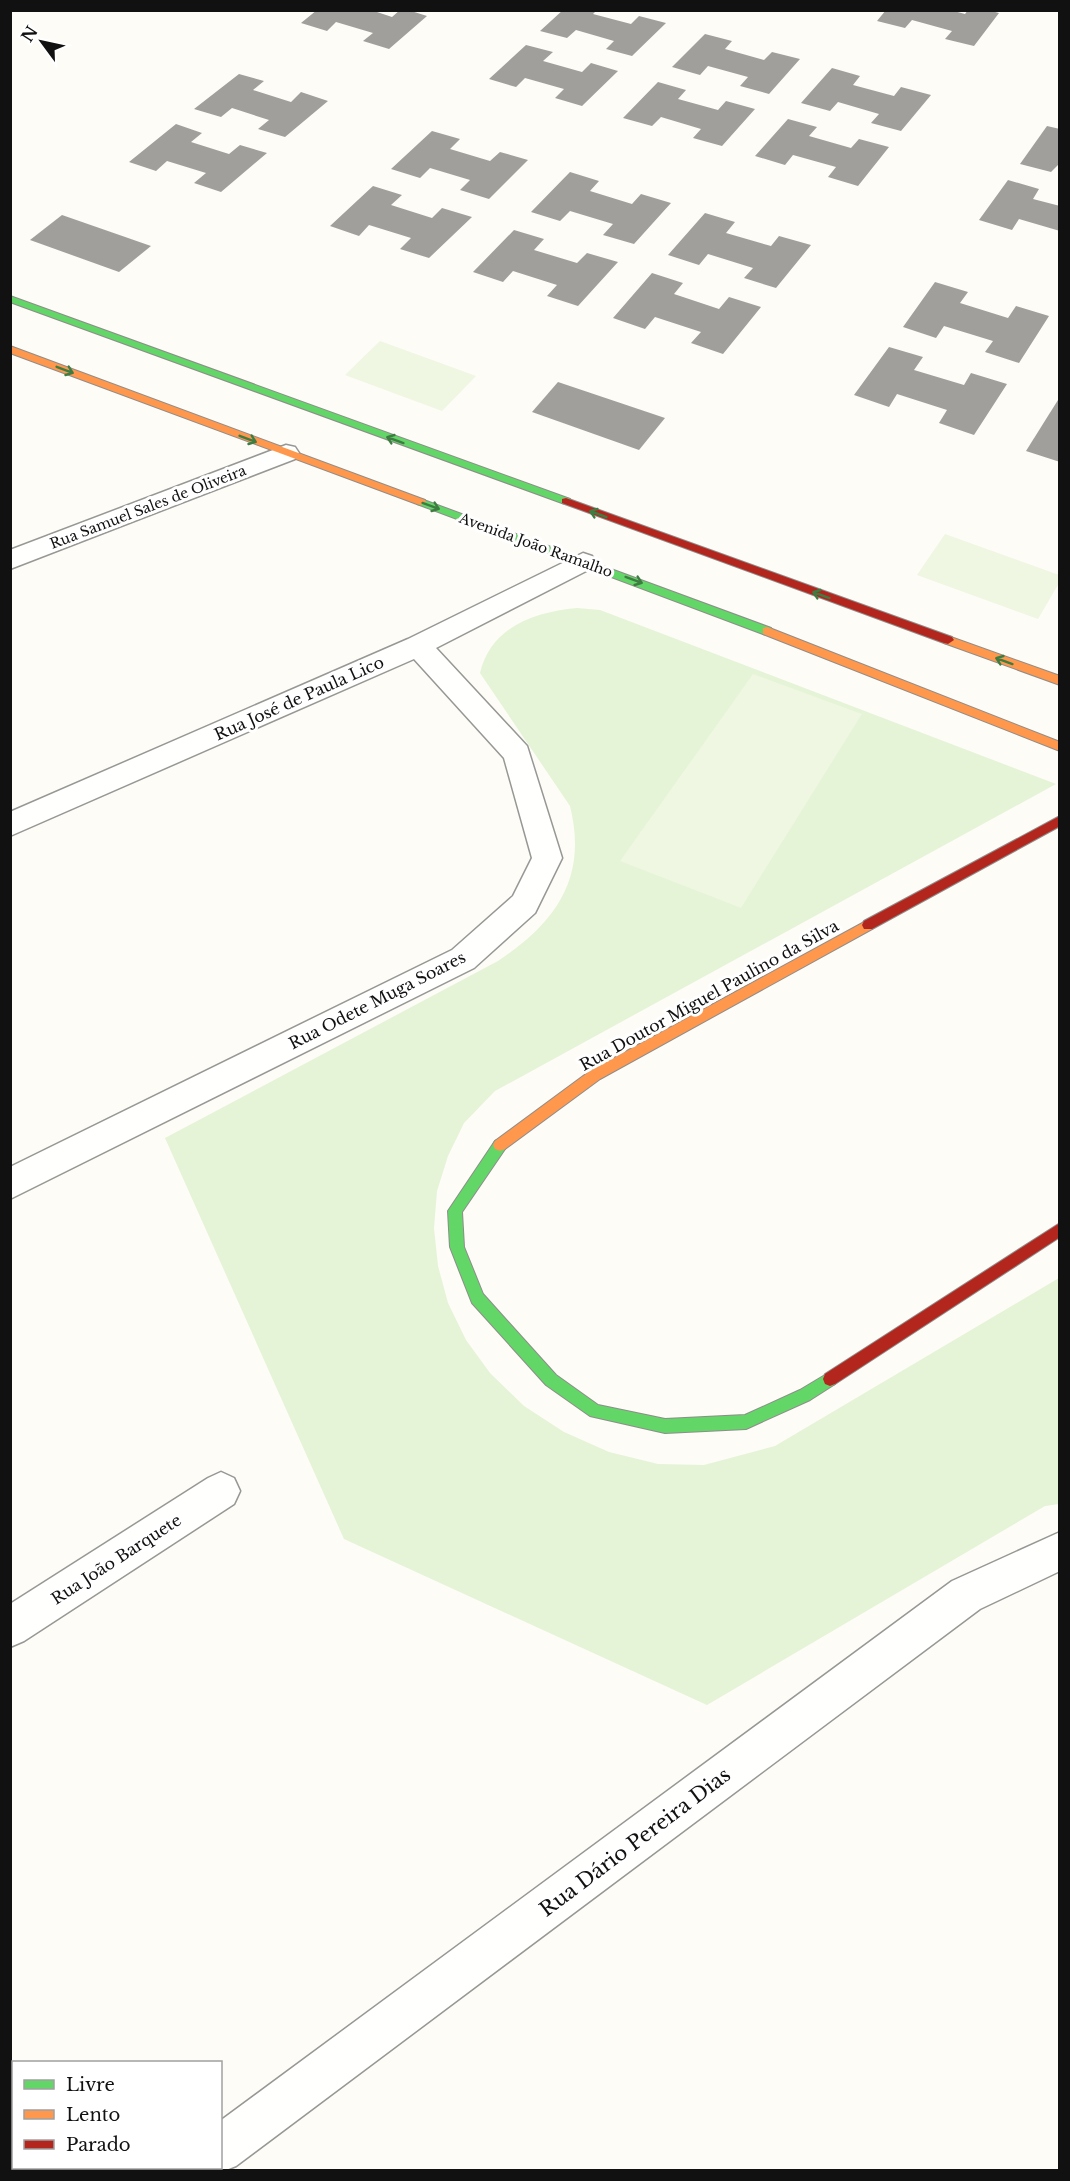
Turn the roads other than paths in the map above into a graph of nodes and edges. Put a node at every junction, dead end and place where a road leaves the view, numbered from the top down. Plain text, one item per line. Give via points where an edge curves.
1 (10, 299) edge
2 (10, 349) edge
3 (286, 453) junction
4 (10, 560) edge
5 (583, 562) junction
6 (418, 646) junction
7 (1059, 681) edge
8 (1059, 747) edge
9 (1059, 820) edge
10 (10, 825) edge
11 (10, 1184) edge
12 (1059, 1229) edge
13 (221, 1491) dead end
14 (1059, 1551) edge
15 (10, 1627) edge
16 (222, 2149) edge

7 -> 1 street
2 -> 3 street, Avenida João Ramalho
3 - 4 street, Rua Samuel Sales de Oliveira
3 -> 5 street, Avenida João Ramalho
5 - 6 street, Rua José de Paula Lico
5 -> 8 street, Avenida João Ramalho via 840,658
6 - 10 street, Rua José de Paula Lico
6 - 11 street, Rua Odete Muga Soares via 517,754 547,858 524,904 463,959
9 - 12 street, Rua Doutor Miguel Paulino da Silva via 595,1076 500,1145 455,1210 457,1247 477,1298 551,1380 595,1411 665,1426 746,1422 805,1395
13 - 15 street, Rua João Barquete
14 - 16 street, Rua Dário Pereira Dias via 966,1595

